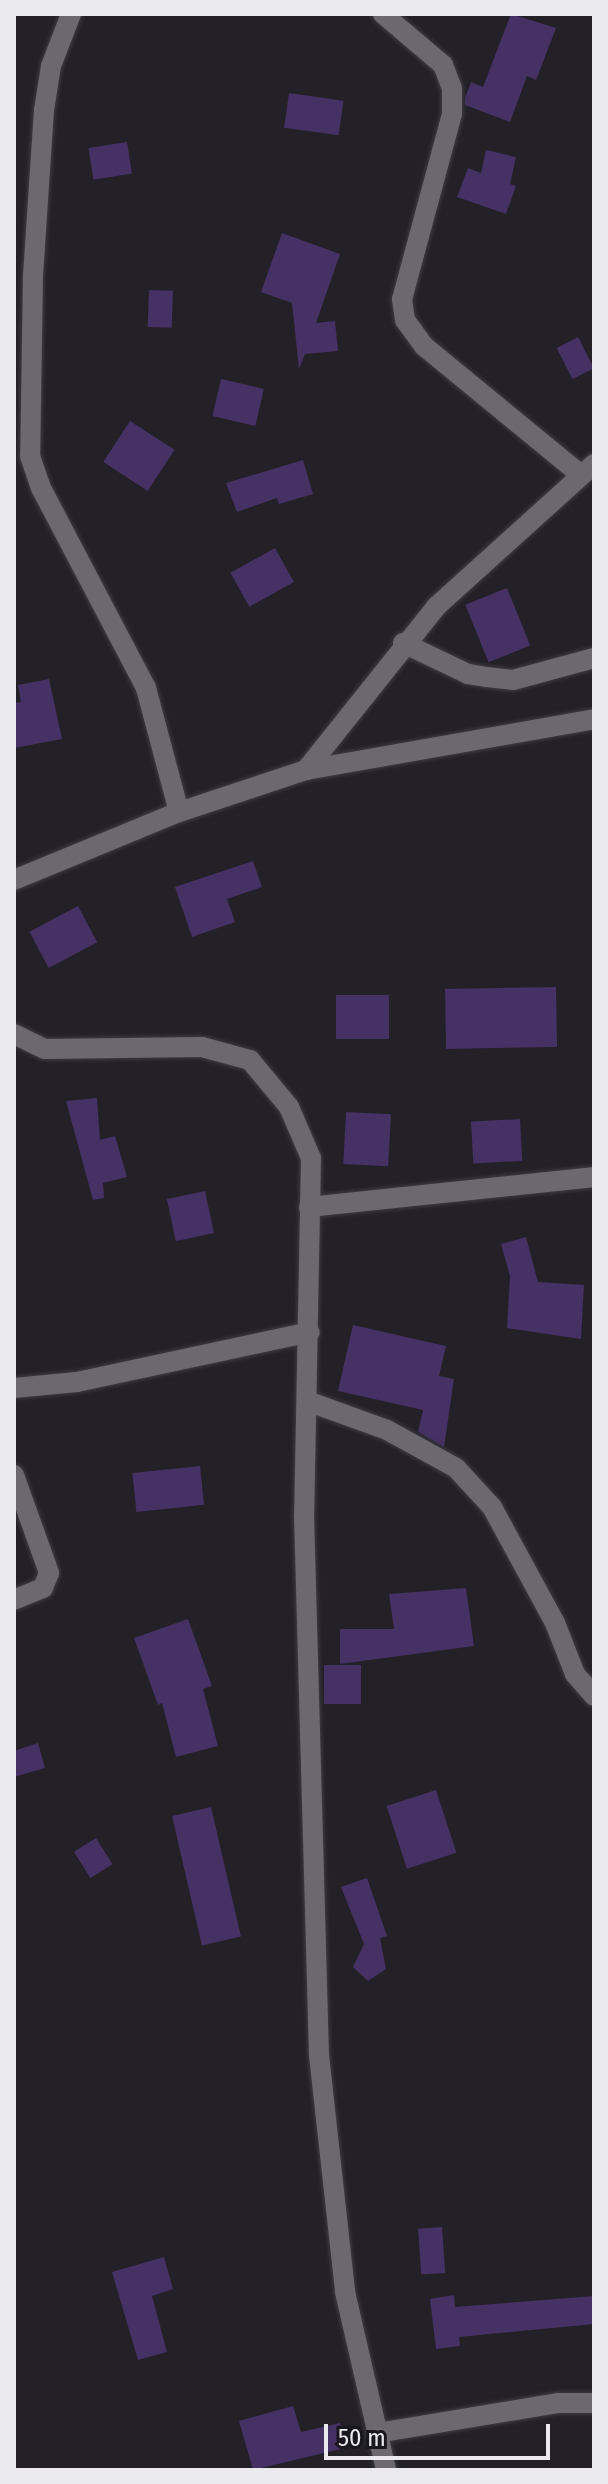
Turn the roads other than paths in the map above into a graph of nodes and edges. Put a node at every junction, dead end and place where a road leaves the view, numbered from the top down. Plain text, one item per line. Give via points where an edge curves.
1 (71, 14) edge
2 (383, 14) edge
3 (22, 449) edge
4 (588, 469) edge
5 (403, 643) junction
6 (594, 658) edge
7 (594, 719) edge
8 (306, 770) junction
9 (179, 812) junction
10 (14, 880) edge
11 (14, 1034) edge
12 (594, 1177) edge
13 (309, 1207) junction
14 (310, 1332) junction
15 (14, 1388) edge
16 (307, 1401) junction
17 (14, 1475) edge
18 (14, 1600) edge
19 (594, 1696) edge
20 (594, 2403) edge
21 (377, 2433) junction
22 (386, 2470) edge

1 - 3 street via 51,66 44,110
2 - 4 street via 443,65 452,88 452,114 402,299 405,320 424,346
3 - 9 street via 146,688
4 - 5 street via 491,554
5 - 6 street via 468,674 499,679
5 - 8 street
7 - 8 street
8 - 9 street
9 - 10 street
11 - 13 street via 45,1049 202,1047 250,1060 289,1107 311,1158
12 - 13 street
13 - 14 street
14 - 15 street via 77,1382
14 - 16 street
16 - 19 street via 387,1430 456,1468 492,1507 555,1623 575,1674
16 - 21 street via 304,1515 319,2055 345,2292
17 - 18 street via 49,1573 43,1588
20 - 21 street via 558,2403
21 - 22 street

